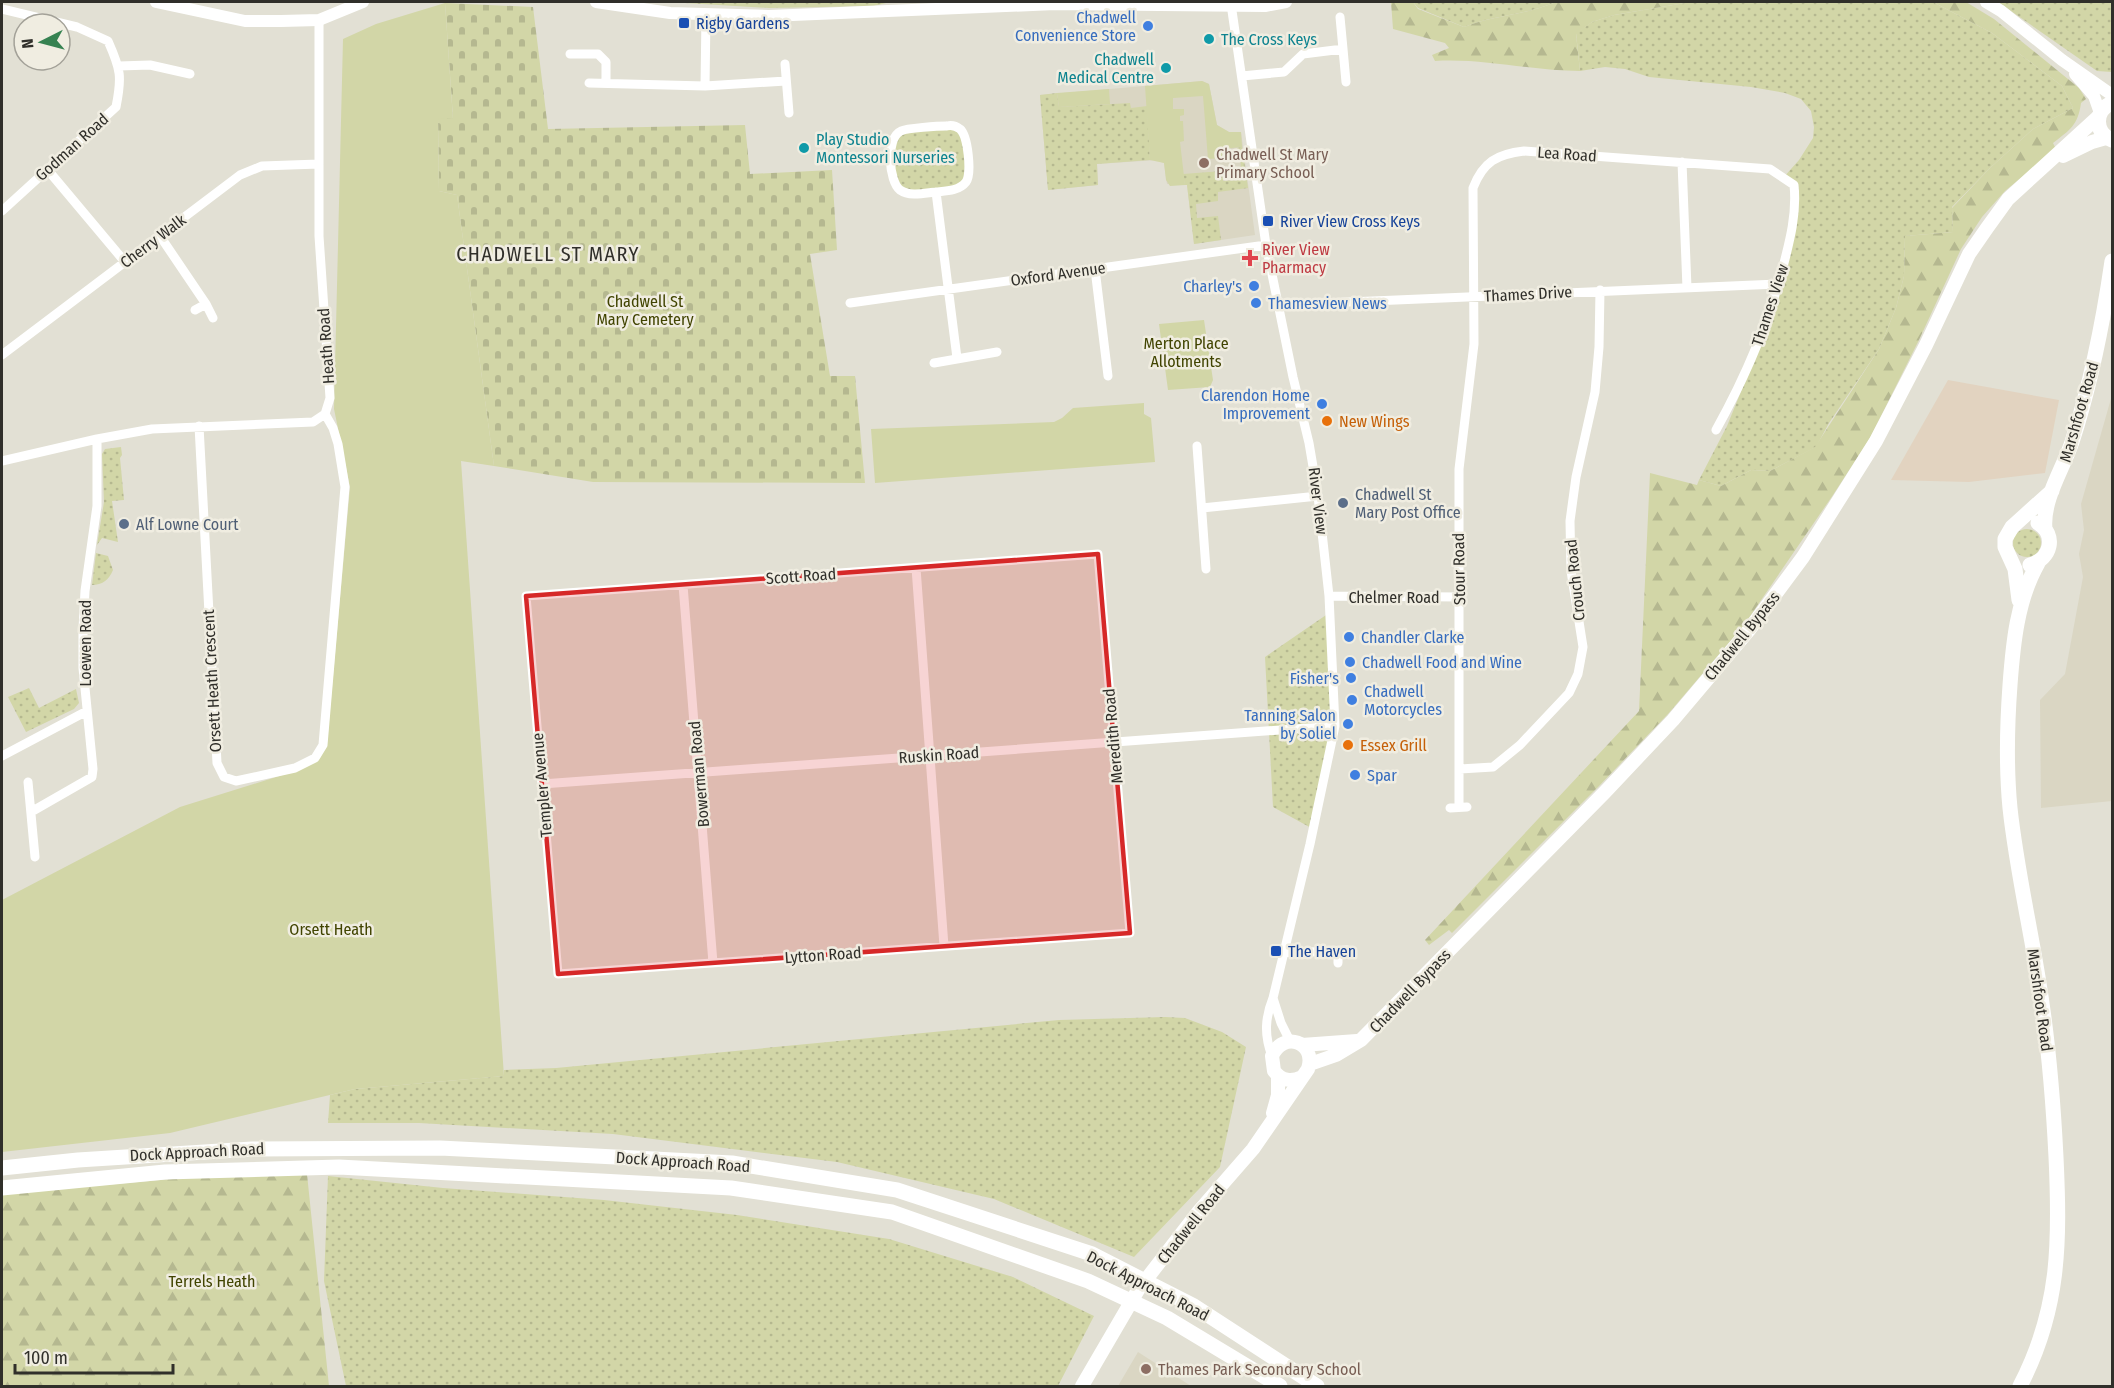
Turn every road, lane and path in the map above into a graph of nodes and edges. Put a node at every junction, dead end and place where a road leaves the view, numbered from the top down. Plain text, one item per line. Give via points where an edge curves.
1 (156, 2) edge
2 (363, 2) edge
3 (596, 2) edge
4 (1286, 2) edge
5 (1986, 2) edge
6 (1055, 3) edge
7 (1230, 3) edge
8 (2, 12) edge
9 (706, 15) junction
10 (1340, 16) dead end
11 (319, 20) junction
12 (1343, 50) junction
13 (570, 54) dead end
14 (2062, 60) junction
15 (785, 64) dead end
16 (119, 66) junction
17 (190, 74) dead end
18 (1242, 76) junction
19 (786, 81) junction
20 (1346, 82) dead end
21 (589, 83) dead end
22 (606, 83) junction
23 (705, 86) junction
24 (2112, 95) edge
25 (2104, 111) edge
26 (789, 113) dead end
27 (2110, 142) edge
28 (1683, 162) junction
29 (319, 164) junction
30 (47, 169) junction
31 (2038, 171) junction
32 (1783, 178) joint
33 (936, 192) junction
34 (2, 209) edge
35 (160, 236) junction
36 (1266, 245) junction
37 (2112, 261) edge
38 (125, 262) junction
39 (1095, 269) junction
40 (1778, 284) junction
41 (1687, 288) junction
42 (948, 290) junction
43 (1600, 290) junction
44 (1475, 296) junction
45 (850, 303) dead end
46 (206, 304) junction
47 (1278, 305) junction
48 (195, 310) dead end
49 (213, 318) dead end
50 (997, 352) dead end
51 (2, 355) edge
52 (957, 358) junction
53 (934, 363) dead end
54 (1108, 376) dead end
55 (325, 414) junction
56 (199, 426) junction
57 (1716, 430) dead end
58 (97, 439) junction
59 (1197, 446) dead end
60 (2, 461) edge
61 (2052, 491) junction
62 (1318, 496) junction
63 (1202, 508) junction
64 (2012, 527) junction
65 (2045, 529) junction
66 (2011, 558) junction
67 (2038, 563) junction
68 (916, 568) junction
69 (1206, 569) dead end
70 (1099, 571) joint
71 (683, 585) junction
72 (526, 596) joint
73 (1329, 596) junction
74 (1460, 597) junction
75 (2019, 610) junction
76 (87, 711) junction
77 (1335, 726) junction
78 (1114, 742) junction
79 (2, 756) edge
80 (930, 756) junction
81 (1460, 770) junction
82 (699, 772) junction
83 (28, 782) dead end
84 (542, 784) junction
85 (1459, 807) dead end
86 (31, 812) junction
87 (35, 857) dead end
88 (1089, 936) joint
89 (944, 946) junction
90 (1284, 951) junction
91 (713, 963) junction
92 (1338, 963) dead end
93 (558, 974) joint
94 (1273, 998) junction
95 (1361, 1040) junction
96 (1296, 1043) junction
97 (1272, 1056) junction
98 (1310, 1064) junction
99 (1278, 1076) junction
100 (1302, 1077) junction
101 (1269, 1127) junction
102 (2, 1168) edge
103 (2, 1188) edge
104 (1082, 1386) edge
105 (1280, 1386) edge
106 (1317, 1386) edge
107 (2020, 1386) edge

1 - 11 street via 245,21
2 - 11 street
3 - 9 street
4 - 7 street via 1265,6
5 - 14 street
6 - 7 street
6 - 9 street via 769,16
7 - 18 street, River View
8 - 16 street, Godman Road via 77,27 108,41
9 - 23 street
10 - 12 street
11 - 29 street, Heath Road
12 - 18 street via 1303,54 1284,72
12 - 20 street
13 - 22 street via 598,54 606,62
14 - 24 street
14 - 25 street
15 - 19 street
16 - 17 street via 150,65
16 - 30 street, Godman Road via 121,84 116,107
18 - 36 street, River View
19 - 23 street
19 - 26 street
21 - 22 street
22 - 23 street
25 - 27 main road via 2099,128
25 - 31 main road, Chadwell Bypass
27 - 31 main road, Chadwell Bypass via 2072,150
28 - 32 street, Lea Road via 1770,168
28 - 41 street
28 - 44 street, Lea Road via 1524,151 1495,158 1479,173 1473,188
29 - 35 street, Cherry Walk via 262,166 240,175
29 - 55 street, Heath Road via 319,236 330,398
30 - 34 street, Godman Road
30 - 38 street
31 - 95 main road, Chadwell Bypass via 2008,199 1969,254 1876,441 1803,557 1749,630 1605,792
32 - 40 street, Thames View via 1794,185 1796,204
33 - 33 street via 908,194 898,189 890,149 900,132 950,125 959,128 964,136 970,172 966,183 956,190
33 - 42 street
35 - 38 street, Cherry Walk
35 - 46 street
36 - 39 street, Oxford Avenue
36 - 47 street, River View
37 - 61 main road, Marshfoot Road via 2091,375 2072,443
38 - 51 street, Cherry Walk
39 - 42 street, Oxford Avenue
39 - 54 street
40 - 41 street, Thames Drive
40 - 57 street, Thames View via 1769,318
41 - 43 street, Thames Drive
42 - 45 street, Oxford Avenue
42 - 52 street
43 - 44 street, Thames Drive
43 - 81 street, Crouch Road via 1594,392 1570,520 1571,571 1583,647 1578,674 1569,693 1520,745 1493,767
44 - 47 street, Thames Drive
44 - 74 street, Stour Road via 1474,344 1459,469
46 - 48 street
46 - 49 street
47 - 62 street, River View
50 - 52 street
52 - 53 street
55 - 56 street via 313,422
55 - 56 street, Orsett Heath Crescent via 338,444 345,487 322,745 315,758 295,768 236,781 224,777 217,763
56 - 58 street
58 - 60 street
58 - 76 street, Loewen Road via 98,506 83,629
59 - 63 street
61 - 64 main road, Marshfoot Road
61 - 65 main road, Marshfoot Road
62 - 63 street
62 - 73 street, River View
63 - 69 street
64 - 65 main road via 2027,520
64 - 66 main road, Marshfoot Road via 2005,539
65 - 67 main road, Marshfoot Road via 2049,549
66 - 67 main road via 2024,565
66 - 75 main road, Marshfoot Road
67 - 75 main road, Marshfoot Road
68 - 70 street, Scott Road via 1098,554
68 - 71 street, Scott Road
68 - 80 street
70 - 78 street, Meredith Road
71 - 72 street, Scott Road
71 - 82 street, Bowerman Road
72 - 84 street, Templer Avenue
73 - 74 street, Chelmer Road
73 - 77 street, River View
74 - 81 street, Stour Road
75 - 107 main road, Marshfoot Road via 2007,732 2009,791 2047,1039 2058,1209 2054,1291 2042,1336
76 - 79 street
76 - 86 street, Loewen Road via 92,777
77 - 78 street, Ruskin Road
77 - 90 street, River View
78 - 80 street, Ruskin Road
78 - 88 street, Meredith Road via 1130,933
80 - 82 street, Ruskin Road
80 - 89 street
81 - 85 street, Stour Road
82 - 84 street, Ruskin Road
82 - 91 street, Bowerman Road
83 - 86 street
84 - 93 street, Templer Avenue
86 - 87 street
88 - 89 street, Lytton Road
89 - 91 street, Lytton Road
90 - 92 street via 1343,950
90 - 94 street, River View
91 - 93 street, Lytton Road
94 - 96 street via 1281,1023
94 - 97 street, River View via 1266,1030
95 - 96 main road, Chadwell Bypass
95 - 98 main road, Chadwell Bypass
96 - 97 main road via 1278,1046
96 - 98 main road via 1309,1054
97 - 99 main road
98 - 100 main road
99 - 100 main road via 1290,1081
99 - 101 main road, Chadwell Road via 1278,1095
100 - 101 main road, Chadwell Road
101 - 104 main road, Chadwell Road via 1138,1290
102 - 106 main road, Dock Approach Road via 233,1150 440,1148 732,1163 897,1190 1092,1254 1194,1306
103 - 105 main road, Dock Approach Road via 165,1172 339,1167 731,1188 892,1212 1088,1281 1167,1318

